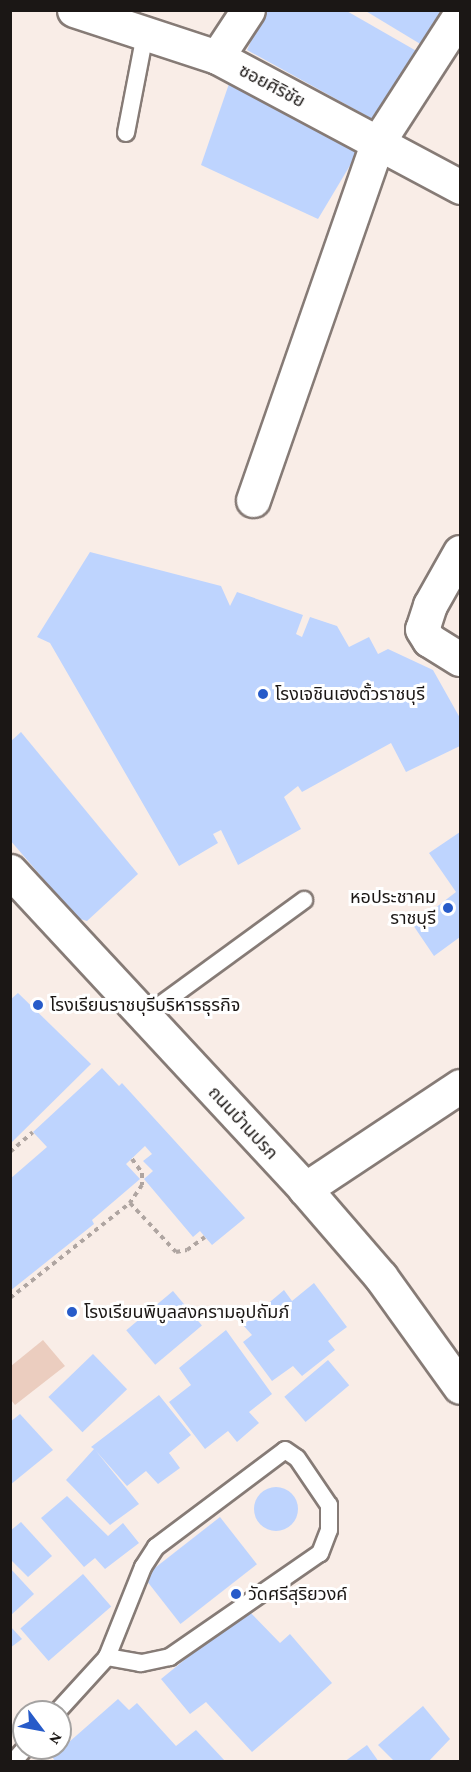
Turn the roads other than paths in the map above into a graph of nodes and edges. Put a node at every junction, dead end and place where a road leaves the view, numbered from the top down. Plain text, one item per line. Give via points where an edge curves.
1 (74, 10) edge
2 (248, 10) edge
3 (460, 15) edge
4 (145, 34) junction
5 (217, 57) junction
6 (446, 58) edge
7 (126, 133) dead end
8 (378, 142) junction
9 (460, 187) edge
10 (254, 500) dead end
11 (460, 552) edge
12 (460, 659) edge
13 (10, 871) edge
14 (303, 900) dead end
15 (145, 1016) junction
16 (460, 1086) edge
17 (304, 1189) junction
18 (460, 1387) edge
19 (107, 1657) junction
20 (68, 1700) edge

1 - 4 street, ซอยศิริชัย
2 - 5 street
3 - 6 street
4 - 5 street, ซอยศิริชัย
4 - 7 lane
5 - 8 street, ซอยศิริชัย
6 - 8 street
8 - 9 street, ซอยศิริชัย
8 - 10 street
11 - 12 street via 430,605 422,629 429,640
13 - 15 street, ถนนบ้านปรก
14 - 15 lane
15 - 17 street, ถนนบ้านปรก
16 - 17 street
17 - 18 street, ถนนบ้านปรก via 381,1277
19 - 19 lane via 141,1663 170,1657 320,1554 329,1530 329,1505 297,1458 285,1450 156,1547 143,1568
19 - 20 lane

